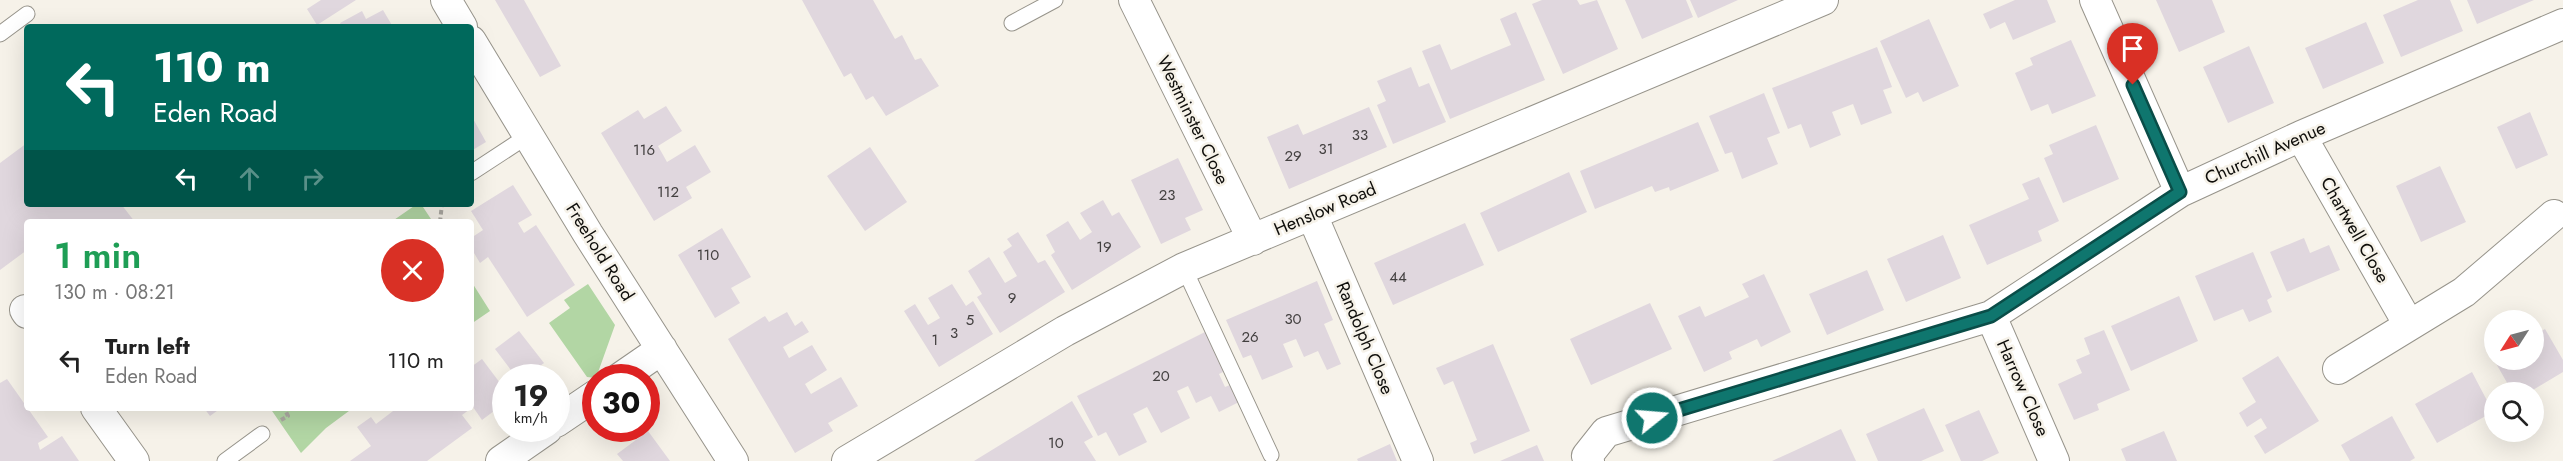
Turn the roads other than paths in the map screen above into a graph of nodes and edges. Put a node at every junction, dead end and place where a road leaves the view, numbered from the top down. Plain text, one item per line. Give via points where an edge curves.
1 (446, 0) edge
2 (1055, 0) edge
3 (1134, 0) edge
4 (1823, 0) edge
5 (2095, 0) edge
6 (27, 14) dead end
7 (1012, 23) dead end
8 (460, 24) edge
9 (2563, 24) edge
10 (0, 34) edge
11 (474, 46) edge
12 (528, 135) junction
13 (2301, 136) junction
14 (474, 171) edge
15 (2180, 192) junction
16 (1312, 215) junction
17 (2554, 215) dead end
18 (1252, 240) junction
19 (1185, 268) junction
20 (1991, 316) junction
21 (2409, 325) junction
22 (662, 349) junction
23 (640, 364) edge
24 (2338, 369) dead end
25 (98, 411) edge
26 (262, 434) dead end
27 (528, 442) edge
28 (1271, 455) dead end
29 (134, 461) edge
30 (225, 461) edge
31 (501, 461) edge
32 (733, 461) edge
33 (847, 461) edge
34 (1418, 461) edge
35 (1589, 461) edge
36 (2054, 461) edge

1 - 8 street
2 - 7 lane
3 - 18 street, Westminster Close
4 - 16 street, Henslow Road
5 - 15 street
6 - 10 lane
9 - 13 street, Churchill Avenue
11 - 12 street, Freehold Road
12 - 14 lane
12 - 22 street, Freehold Road
13 - 15 street, Churchill Avenue
13 - 21 street, Chartwell Close
15 - 20 street, Churchill Avenue
16 - 18 street, Henslow Road
16 - 34 street, Randolph Close
17 - 21 street via 2464,292
18 - 19 street, Henslow Road
19 - 28 lane
19 - 33 street, Henslow Road via 1065,331
20 - 35 street, Churchill Avenue via 1606,432 1587,456
20 - 36 street, Harrow Close
21 - 24 street
22 - 23 street
22 - 32 street, Freehold Road
25 - 29 street
26 - 30 lane
27 - 31 street

